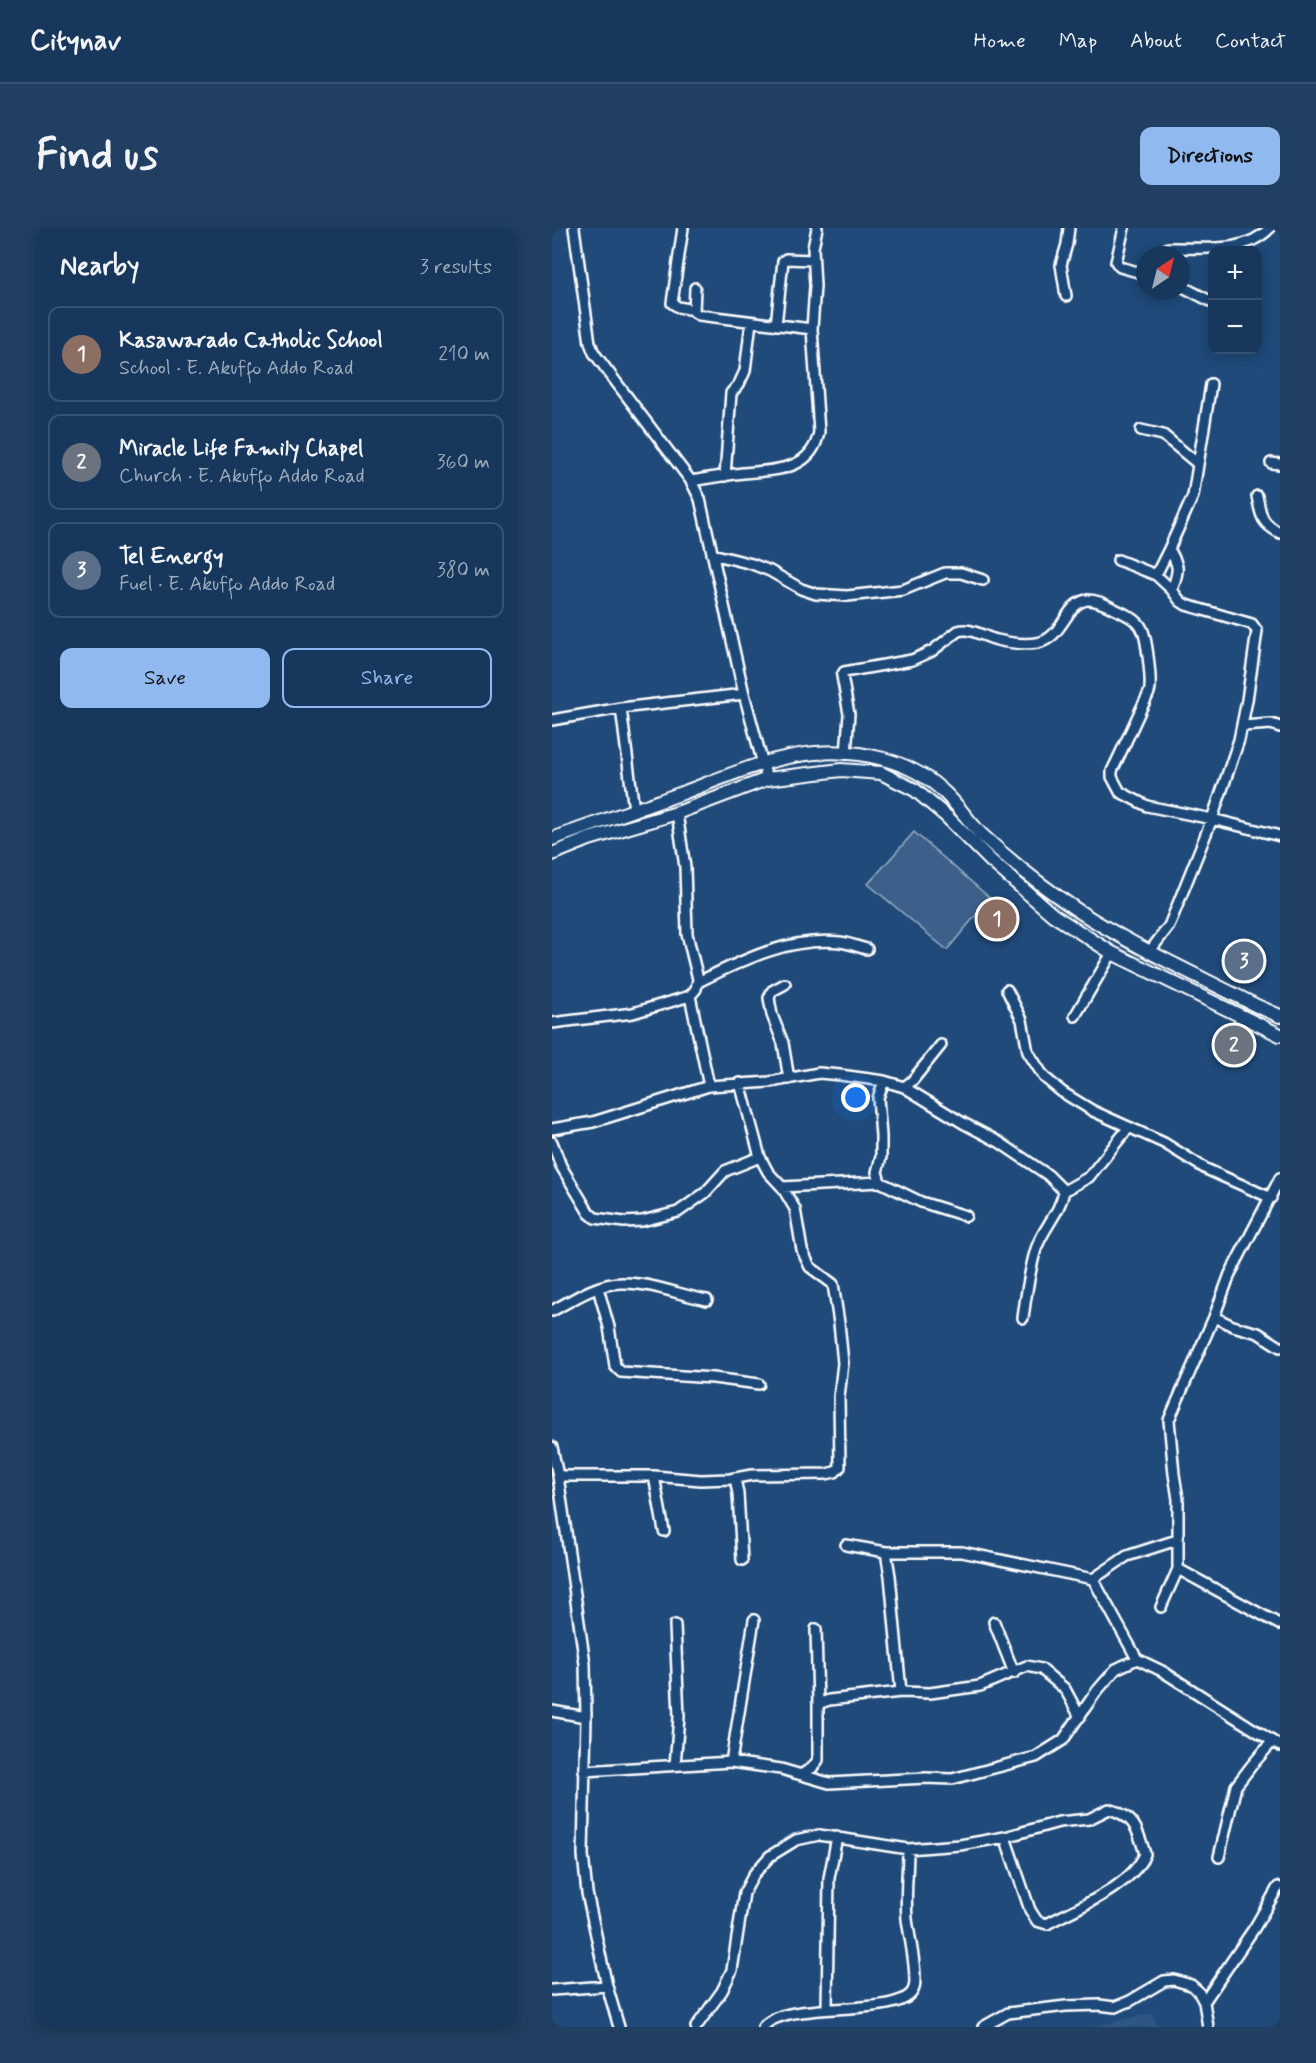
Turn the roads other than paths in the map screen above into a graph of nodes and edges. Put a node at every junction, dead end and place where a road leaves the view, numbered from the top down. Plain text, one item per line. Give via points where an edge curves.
1 (574, 228) edge
2 (683, 228) edge
3 (817, 228) edge
4 (1069, 228) edge
5 (1124, 228) edge
6 (1270, 228) edge
7 (1190, 248) edge
8 (813, 260) junction
9 (1136, 271) edge
10 (695, 288) dead end
11 (1190, 291) edge
12 (1066, 296) dead end
13 (1208, 300) edge
14 (694, 310) junction
15 (751, 322) junction
16 (776, 326) junction
17 (812, 329) junction
18 (1211, 384) dead end
19 (1141, 430) dead end
20 (1198, 464) junction
21 (725, 476) junction
22 (691, 481) junction
23 (1257, 496) dead end
24 (1280, 533) edge
25 (1169, 549) junction
26 (712, 554) junction
27 (1118, 560) dead end
28 (1156, 575) junction
29 (983, 580) dead end
30 (1172, 590) junction
31 (744, 694) junction
32 (621, 708) junction
33 (552, 720) edge
34 (1243, 726) junction
35 (1280, 726) edge
36 (846, 754) junction
37 (764, 762) junction
38 (766, 779) junction
39 (634, 810) junction
40 (677, 813) junction
41 (1212, 819) junction
42 (1280, 836) edge
43 (552, 839) edge
44 (552, 854) edge
45 (867, 949) dead end
46 (1150, 951) junction
47 (1112, 954) junction
48 (698, 982) junction
49 (785, 984) dead end
50 (1007, 990) dead end
51 (690, 996) junction
52 (1075, 1016) dead end
53 (1280, 1016) edge
54 (552, 1023) edge
55 (1280, 1035) edge
56 (940, 1045) dead end
57 (789, 1079) junction
58 (884, 1081) junction
59 (740, 1083) junction
60 (709, 1086) junction
61 (904, 1087) junction
62 (1129, 1127) junction
63 (552, 1130) edge
64 (552, 1142) edge
65 (760, 1157) junction
66 (1280, 1178) edge
67 (880, 1182) junction
68 (782, 1186) junction
69 (1064, 1191) junction
70 (1271, 1198) junction
71 (966, 1216) dead end
72 (598, 1288) junction
73 (707, 1300) dead end
74 (552, 1311) edge
75 (1214, 1317) junction
76 (1023, 1318) dead end
77 (1280, 1347) edge
78 (759, 1384) dead end
79 (552, 1450) edge
80 (558, 1476) junction
81 (654, 1476) junction
82 (735, 1478) junction
83 (664, 1531) dead end
84 (1177, 1540) junction
85 (846, 1545) dead end
86 (886, 1552) junction
87 (742, 1560) dead end
88 (1178, 1569) junction
89 (1093, 1579) junction
90 (1161, 1607) dead end
91 (754, 1620) dead end
92 (994, 1622) dead end
93 (1279, 1624) edge
94 (675, 1625) dead end
95 (816, 1629) dead end
96 (1137, 1659) junction
97 (1014, 1673) junction
98 (902, 1692) junction
99 (818, 1704) junction
100 (552, 1712) edge
101 (586, 1717) junction
102 (1080, 1717) junction
103 (1276, 1744) edge
104 (731, 1762) junction
105 (675, 1765) junction
106 (584, 1771) junction
107 (802, 1774) junction
108 (837, 1837) junction
109 (1005, 1837) junction
110 (908, 1849) junction
111 (1219, 1857) dead end
112 (1278, 1887) dead end
113 (608, 1986) junction
114 (552, 1990) edge
115 (1204, 2002) junction
116 (827, 2008) junction
117 (619, 2027) edge
118 (696, 2027) edge
119 (763, 2027) edge
120 (983, 2027) edge
121 (1208, 2027) edge

1 - 22 street via 594,353
2 - 14 street via 672,303
3 - 8 street
4 - 12 street via 1061,266
5 - 9 street via 1116,262
6 - 7 street via 1263,236 1235,247
8 - 16 street via 783,261
8 - 17 street
10 - 14 street
11 - 13 street
14 - 15 street via 703,316
15 - 16 street
15 - 21 street via 745,370 740,384 731,393
16 - 17 street
17 - 21 street via 819,432 813,451 783,469
18 - 20 street
19 - 20 street via 1163,435
20 - 25 street via 1193,496
21 - 22 street
22 - 26 street via 700,498
23 - 24 street via 1265,524
25 - 28 street
25 - 30 street via 1178,566
26 - 29 street via 752,564 816,594 847,596 903,590 945,573
26 - 31 street
27 - 28 street
28 - 30 street
30 - 34 street via 1186,605 1252,624 1257,631
31 - 32 street
31 - 37 street
32 - 33 street
32 - 39 street
34 - 35 street
34 - 41 street
36 - 37 main road via 816,753
36 - 41 street via 849,714 844,672 912,660 963,630 997,640 1040,643 1049,640 1073,608 1086,600 1095,600 1128,615 1142,628 1151,689 1113,771 1115,784 1120,792 1147,806
36 - 46 main road via 875,756 926,778 1029,876 1115,933
37 - 38 street
37 - 39 main road
38 - 40 main road
38 - 47 main road via 841,770 880,773 915,790 1053,915
39 - 43 main road
40 - 44 main road
40 - 48 street via 685,867 687,934
41 - 42 street
41 - 46 street via 1169,926
45 - 48 street via 841,942 804,942 770,949
46 - 53 main road
47 - 52 street
47 - 55 main road
48 - 51 street
49 - 57 street via 772,991 769,998
50 - 62 street via 1022,1020 1028,1052 1044,1077 1093,1111
51 - 54 street via 633,1013
51 - 60 street
56 - 61 street
57 - 58 street via 819,1073
57 - 59 street
58 - 61 street
58 - 67 street via 878,1098
59 - 60 street
59 - 65 street
60 - 63 street via 593,1122
61 - 69 street via 999,1142 1048,1175
62 - 69 street via 1089,1177
62 - 70 street via 1206,1169
64 - 65 street via 561,1166 589,1213 596,1218 624,1222 678,1212 705,1193 725,1171
65 - 68 street
66 - 70 street
67 - 68 street
67 - 71 street via 921,1202
68 - 82 street via 795,1209 802,1250 810,1267 833,1284 836,1296 843,1364 839,1396 840,1467 826,1474
69 - 76 street via 1036,1249
70 - 75 street via 1230,1275
72 - 73 street via 619,1282
72 - 74 street
72 - 78 street via 615,1366 621,1372
75 - 77 street via 1258,1333
75 - 84 street via 1169,1420 1178,1499
79 - 80 street
80 - 81 street
80 - 101 street via 585,1664
81 - 82 street
81 - 83 street
82 - 87 street
84 - 88 street
84 - 89 street via 1127,1556
85 - 86 street
86 - 89 street via 962,1552
86 - 98 street
88 - 90 street
88 - 93 street
89 - 96 street
91 - 104 street
92 - 97 street
94 - 105 street via 679,1717
95 - 99 street
96 - 102 street via 1116,1669
96 - 103 street
97 - 98 street via 980,1686 930,1693
97 - 102 street via 1027,1666 1041,1669 1065,1689
98 - 99 street
99 - 107 street via 819,1760
100 - 101 street
101 - 106 street
102 - 107 street via 1064,1740 1036,1756 952,1779 828,1784
103 - 111 street via 1252,1764 1236,1786
104 - 105 street
104 - 107 street
105 - 106 street
106 - 113 street via 582,1855
108 - 110 street
108 - 116 street via 829,1878
108 - 118 street via 819,1834 796,1840 770,1856 754,1874 744,1893 732,1970
109 - 109 street via 1059,1822 1089,1819 1109,1809 1130,1818 1145,1854 1122,1883 1047,1924 1037,1921 1030,1910
109 - 110 street
110 - 116 street via 907,1917 914,1988 910,1995 888,2003
112 - 115 street
113 - 114 street
113 - 117 street
115 - 120 street via 1191,1985 1164,1981 1115,2007 1008,2013
115 - 121 street
116 - 119 street via 774,2017

